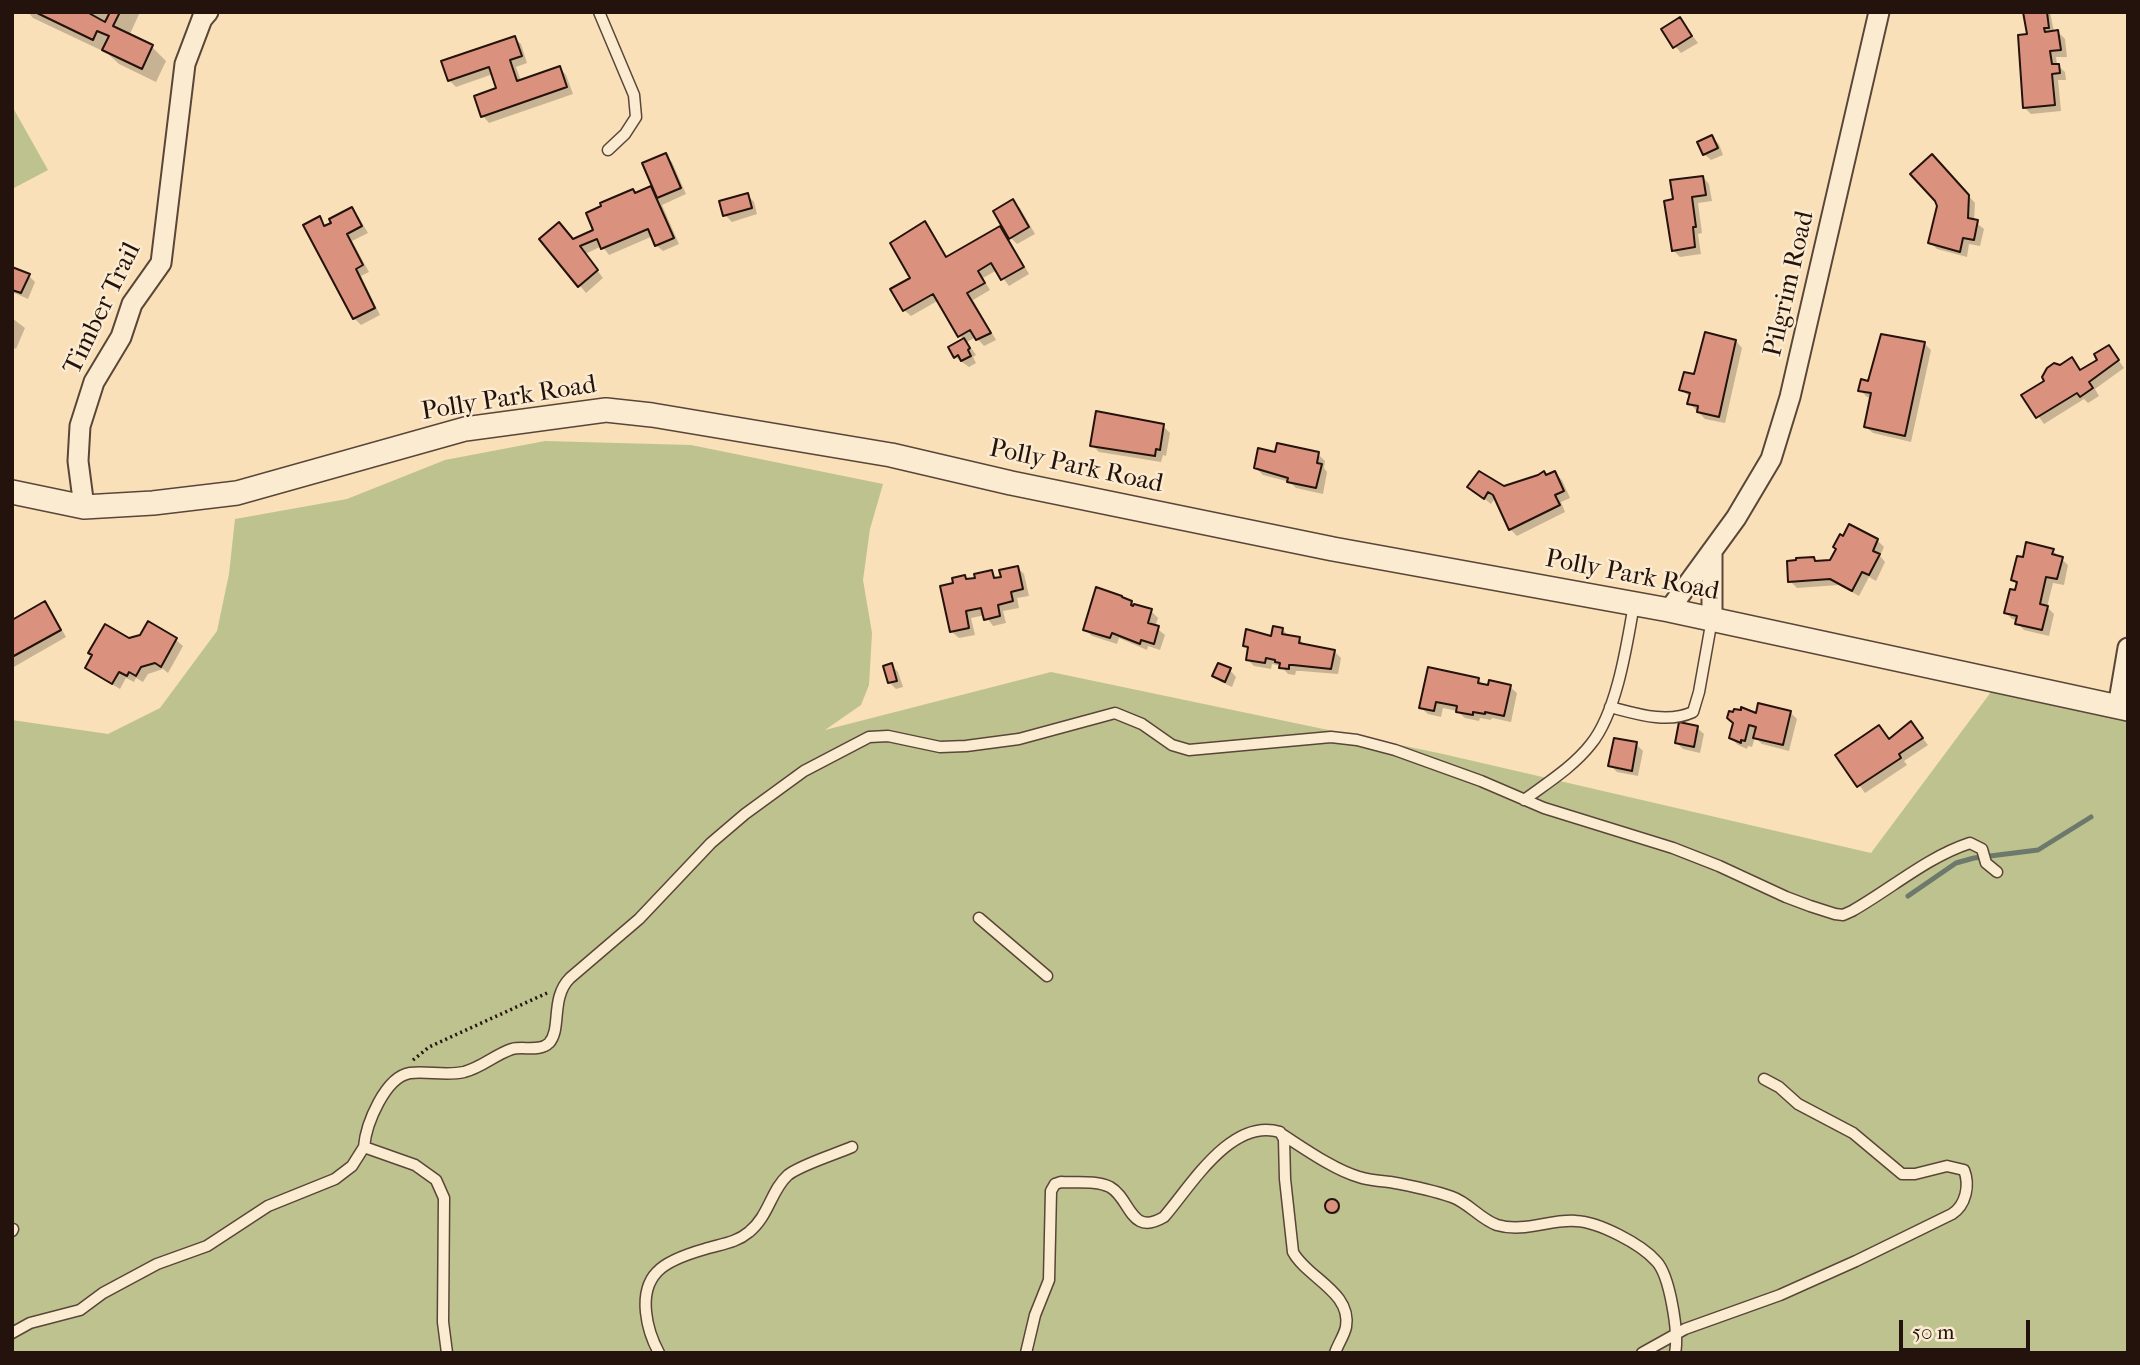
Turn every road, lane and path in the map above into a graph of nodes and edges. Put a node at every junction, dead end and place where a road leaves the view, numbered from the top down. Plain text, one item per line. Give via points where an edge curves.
1 (208, 12) edge
2 (599, 12) edge
3 (1879, 12) edge
4 (608, 149) dead end
5 (12, 492) edge
6 (84, 507) junction
7 (1712, 551) junction
8 (1634, 603) junction
9 (1669, 610) junction
10 (1712, 619) junction
11 (2128, 648) edge
12 (1610, 707) junction
13 (2123, 708) edge
14 (1524, 800) junction
15 (1997, 872) dead end
16 (979, 918) dead end
17 (1047, 976) dead end
18 (562, 987) junction
19 (397, 1079) junction
20 (1764, 1079) dead end
21 (1280, 1132) junction
22 (365, 1147) junction
23 (852, 1147) dead end
24 (12, 1333) edge
25 (1676, 1335) junction
26 (447, 1353) edge
27 (659, 1353) edge
28 (1026, 1353) edge
29 (1335, 1353) edge
30 (1642, 1353) edge
31 (1675, 1353) edge

1 - 6 street, Timber Trail via 185,64 161,262 132,304 121,337 94,382 80,426
2 - 4 lane via 634,95 636,117
3 - 7 street, Pilgrim Road via 1771,459
5 - 6 street, Polly Park Road
6 - 8 street, Polly Park Road via 237,493 466,429 606,410 891,455 1333,549
7 - 9 street, Pilgrim Road
7 - 10 street
8 - 9 street, Polly Park Road
8 - 12 lane
9 - 10 street, Polly Park Road
10 - 12 lane via 1693,712 1680,718
10 - 13 street, Polly Park Road
11 - 13 street
12 - 14 lane via 1592,743 1563,772
14 - 15 lane via 1672,848 1835,914 1852,911 1958,847 1970,844 1982,849 1986,863
14 - 18 lane via 1481,780 1357,740 1331,737 1189,750 1115,713 1019,738 966,746 869,737 804,771 746,814
16 - 17 lane
18 - 19 path via 429,1047
18 - 19 lane via 548,1044 514,1049 460,1073 410,1073
19 - 22 lane via 373,1113
20 - 25 lane via 1798,1104 1853,1133 1902,1174 1947,1166 1964,1170 1967,1188 1952,1214 1780,1295
21 - 25 lane via 1358,1177 1430,1189 1458,1199 1498,1225 1521,1228 1572,1220 1600,1226 1658,1262
21 - 28 lane via 1255,1131 1232,1142 1154,1223 1137,1219 1106,1185 1055,1184 1051,1191 1049,1280
21 - 29 lane via 1293,1252 1345,1310 1346,1328
22 - 24 lane via 352,1166 335,1178 268,1206 207,1247 157,1264 80,1310 30,1323
22 - 26 lane via 415,1165 436,1180 444,1198
23 - 27 lane via 786,1177 765,1216 749,1233 657,1271 646,1302 649,1329
25 - 30 lane
25 - 31 lane

